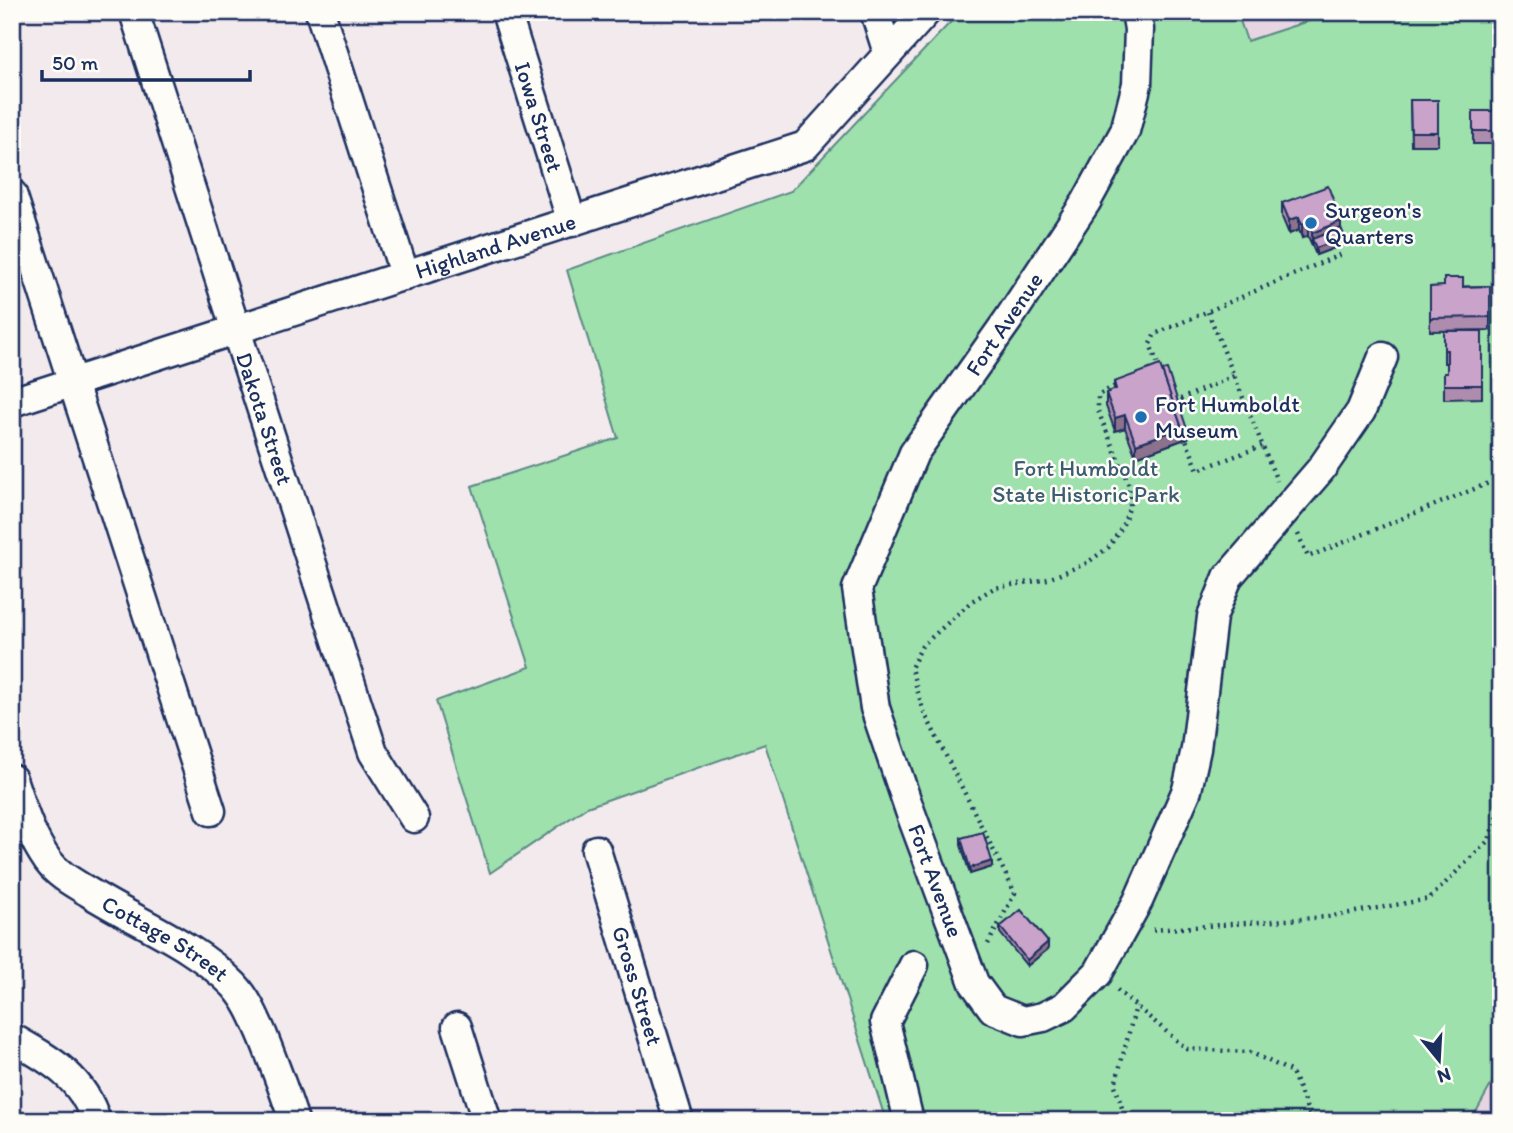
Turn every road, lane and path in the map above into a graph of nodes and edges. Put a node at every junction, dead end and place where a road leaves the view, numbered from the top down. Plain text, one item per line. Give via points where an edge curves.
1 (134, 12) edge
2 (320, 12) edge
3 (506, 12) edge
4 (875, 12) edge
5 (926, 12) edge
6 (1136, 12) edge
7 (888, 53) junction
8 (12, 194) edge
9 (572, 222) junction
10 (1321, 253) edge
11 (1345, 253) dead end
12 (1324, 262) junction
13 (405, 276) junction
14 (236, 330) junction
15 (1383, 357) dead end
16 (1234, 376) dead end
17 (1164, 381) edge
18 (73, 383) junction
19 (1123, 383) edge
20 (1168, 392) edge
21 (12, 402) edge
22 (1170, 403) junction
23 (1176, 414) edge
24 (1181, 425) edge
25 (1262, 446) dead end
26 (12, 779) edge
27 (1501, 802) edge
28 (211, 811) dead end
29 (414, 818) dead end
30 (596, 850) dead end
31 (1121, 932) junction
32 (914, 965) dead end
33 (1098, 973) junction
34 (971, 975) junction
35 (1136, 1006) junction
36 (457, 1027) dead end
37 (12, 1038) edge
38 (96, 1121) edge
39 (294, 1121) edge
40 (487, 1121) edge
41 (680, 1121) edge
42 (909, 1121) edge
43 (1126, 1121) edge
44 (1312, 1121) edge

1 - 14 street, Dakota Street
2 - 13 street
3 - 9 street, Iowa Street
4 - 7 street
5 - 7 street, Highland Avenue
6 - 34 street, Fort Avenue via 1137,84 1125,131 1086,202 914,453 857,589 876,708
7 - 9 street, Highland Avenue via 804,146
8 - 18 street
9 - 13 street, Highland Avenue
10 - 12 path
11 - 12 path
12 - 17 path via 1155,334 1150,344
13 - 14 street, Highland Avenue
14 - 18 street, Highland Avenue
14 - 29 street, Dakota Street via 373,751
15 - 31 street, Fort Avenue via 1361,411 1321,469 1228,578 1212,617 1187,790
16 - 22 path
18 - 21 street, Highland Avenue
18 - 28 street
19 - 34 path via 1098,396 1098,411 1129,485 1130,506 1109,547 1087,564 1048,579 994,588 972,601 922,646 911,668 923,710 1015,893
20 - 22 path
22 - 23 path
24 - 25 path via 1198,470
26 - 39 street, Cottage Street via 28,827 49,863 63,876 212,965 235,986 250,1007
27 - 31 path via 1489,840 1429,900 1327,917
30 - 41 street, Gross Street
31 - 33 street, Fort Avenue
32 - 42 street via 885,1022
33 - 34 street, Fort Avenue via 1063,1007 1023,1021 993,1009
33 - 35 path
35 - 43 path via 1115,1084
35 - 44 path via 1187,1049 1250,1052 1292,1072
36 - 40 street
37 - 38 street via 50,1059 71,1078

